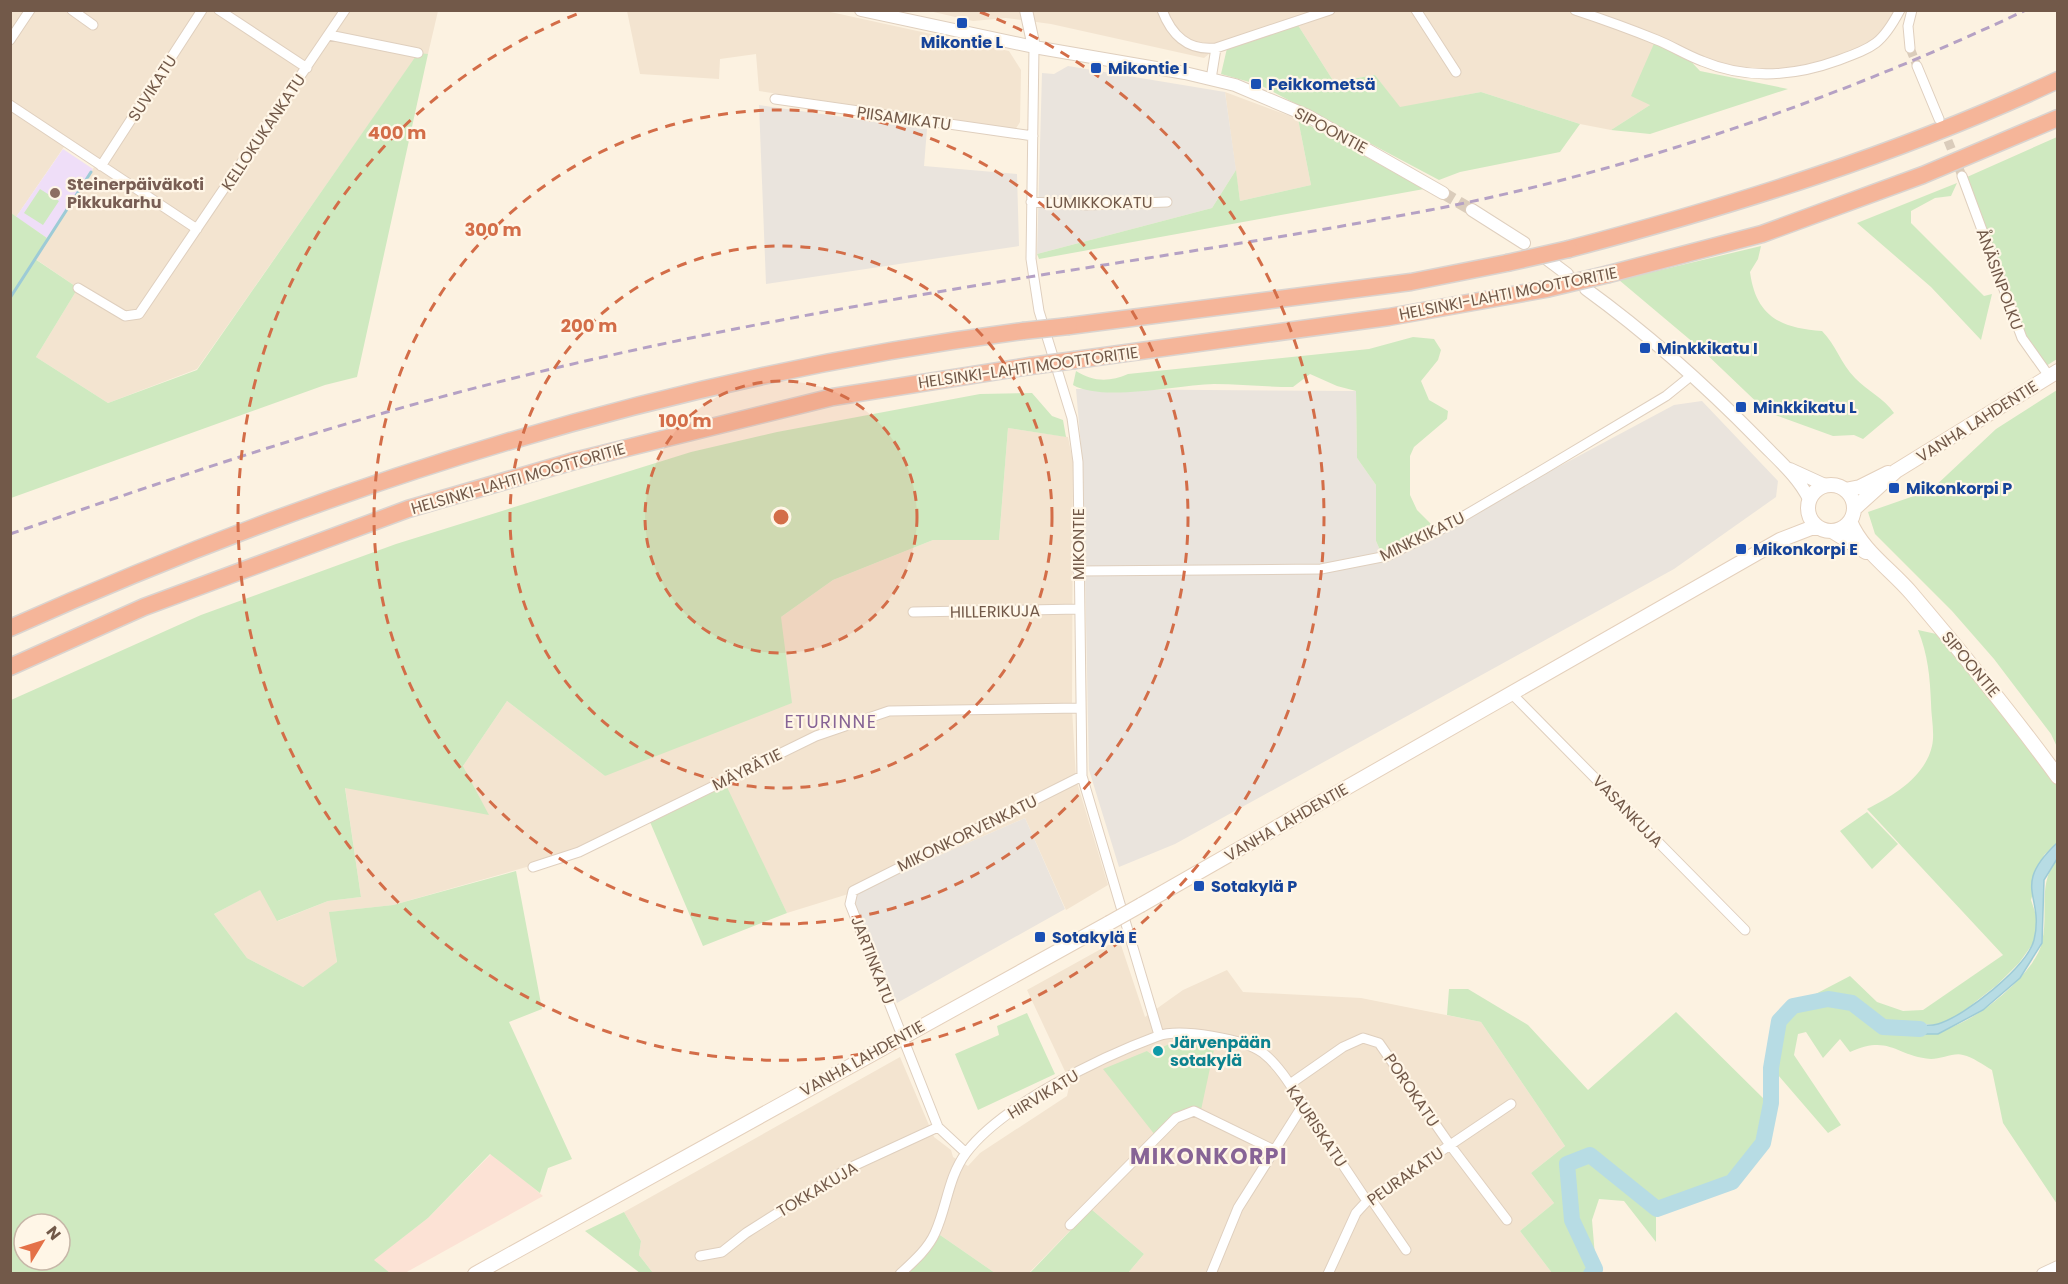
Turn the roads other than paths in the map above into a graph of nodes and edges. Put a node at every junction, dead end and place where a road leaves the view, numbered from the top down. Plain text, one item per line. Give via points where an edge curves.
1 (30, 10) edge
2 (72, 10) edge
3 (202, 10) edge
4 (219, 10) edge
5 (345, 10) edge
6 (861, 10) edge
7 (1026, 10) edge
8 (1162, 10) edge
9 (1330, 10) edge
10 (1416, 10) edge
11 (1575, 10) edge
12 (1900, 10) edge
13 (1912, 10) edge
14 (93, 25) dead end
15 (328, 34) junction
16 (10, 40) edge
17 (1034, 47) junction
18 (1216, 48) junction
19 (1910, 48) tunnel mouth
20 (418, 53) dead end
21 (1917, 66) tunnel mouth
22 (307, 68) junction
23 (1456, 72) dead end
24 (1211, 79) junction
25 (2058, 80) edge
26 (775, 99) dead end
27 (10, 105) edge
28 (2058, 118) edge
29 (1939, 119) tunnel mouth
30 (1033, 136) junction
31 (101, 166) junction
32 (1962, 176) tunnel mouth
33 (1443, 193) tunnel mouth
34 (1031, 201) junction
35 (1167, 202) dead end
36 (1472, 210) tunnel mouth
37 (196, 229) junction
38 (1524, 243) dead end
39 (1547, 259) dead end
40 (1567, 274) dead end
41 (78, 288) dead end
42 (1586, 289) dead end
43 (2053, 373) edge
44 (1692, 375) junction
45 (1786, 467) junction
46 (1896, 471) junction
47 (1825, 485) junction
48 (1845, 490) junction
49 (1808, 505) junction
50 (1852, 515) junction
51 (1825, 530) junction
52 (1780, 540) junction
53 (1876, 558) junction
54 (1078, 571) junction
55 (1078, 609) junction
56 (913, 612) dead end
57 (10, 628) edge
58 (10, 668) edge
59 (1511, 693) junction
60 (1079, 708) junction
61 (1082, 776) junction
62 (2058, 777) edge
63 (533, 867) dead end
64 (853, 891) joint
65 (1744, 930) dead end
66 (902, 1035) junction
67 (1159, 1035) junction
68 (1290, 1084) junction
69 (1511, 1104) dead end
70 (1303, 1105) junction
71 (938, 1127) junction
72 (1450, 1145) junction
73 (1274, 1150) junction
74 (966, 1153) junction
75 (1369, 1200) junction
76 (1507, 1220) dead end
77 (1070, 1225) dead end
78 (1406, 1250) dead end
79 (700, 1256) dead end
80 (2058, 1267) edge
81 (475, 1274) edge
82 (900, 1274) edge
83 (1211, 1274) edge
84 (1328, 1274) edge
85 (2043, 1274) edge

1 - 16 street
2 - 14 street
3 - 31 street, SUVIKATU
4 - 22 street
5 - 15 street, KELLOKUKANKATU
6 - 17 street, SIPOONTIE
7 - 17 street
8 - 18 street via 1177,37 1189,46
9 - 18 street
10 - 23 street
11 - 12 street via 1656,39 1704,62 1743,73 1782,75 1821,67 1873,47 1890,30
13 - 19 street via 1908,26
15 - 20 street
15 - 22 street, KELLOKUKANKATU
17 - 24 street, SIPOONTIE
17 - 30 street, MIKONTIE
18 - 24 street
21 - 29 street
22 - 37 street, KELLOKUKANKATU
24 - 33 street, SIPOONTIE via 1308,116
25 - 57 highway, HELSINKI-LAHTI MOOTTORITIE, bridge via 1909,143 1804,181 1670,223 1569,249 1411,282 930,343 722,386 567,426 394,478 253,528
26 - 30 street, PIISAMIKATU
27 - 31 street
28 - 58 highway, HELSINKI-LAHTI MOOTTORITIE, bridge via 1923,175 1762,234 1546,289 1389,317 833,397 574,461 419,506 144,607
30 - 34 street, MIKONTIE
31 - 37 street
32 - 43 street, ÅNÄSINPOLKU via 2022,338
34 - 35 street, LUMIKKOKATU via 1088,205
34 - 54 street, MIKONTIE via 1032,259 1039,312 1072,418 1078,462
36 - 38 street
37 - 41 street, KELLOKUKANKATU via 139,314 125,316
39 - 40 street
42 - 44 street via 1628,319
43 - 46 main road, VANHA LAHDENTIE
44 - 45 street
44 - 54 street, MINKKIKATU via 1666,396 1469,513 1372,561 1320,569
45 - 47 street
45 - 49 street
46 - 48 main road, VANHA LAHDENTIE
46 - 50 main road, VANHA LAHDENTIE
47 - 48 main road
47 - 49 main road via 1817,489
48 - 50 main road via 1852,498
49 - 51 main road via 1810,518
49 - 52 main road, VANHA LAHDENTIE
50 - 51 main road via 1845,527
50 - 53 main road, SIPOONTIE via 1858,536
51 - 52 main road, VANHA LAHDENTIE via 1811,528
51 - 53 main road, SIPOONTIE
52 - 59 main road, VANHA LAHDENTIE
53 - 62 main road, SIPOONTIE via 1910,591 1993,690
54 - 55 street, MIKONTIE
55 - 56 street, HILLERIKUJA
55 - 60 street, MIKONTIE
59 - 65 street, VASANKUJA
59 - 66 main road, VANHA LAHDENTIE, bridge via 1109,923
60 - 61 street, MIKONTIE
60 - 63 street, MÄYRÄTIE via 889,711 816,736 579,852
61 - 64 street, MIKONKORVENKATU
61 - 67 street, MIKONTIE
64 - 66 street, JARTINKATU via 850,904
66 - 71 street, JARTINKATU
66 - 81 main road, VANHA LAHDENTIE
67 - 68 street, KAURISKATU via 1209,1036 1253,1046
67 - 74 street, HIRVIKATU via 1078,1072 1011,1110
68 - 70 street, KAURISKATU
68 - 72 street, POROKATU via 1343,1047 1363,1038 1379,1043
69 - 72 street, PEURAKATU
70 - 73 street
70 - 75 street, KAURISKATU
71 - 74 street, JARTINKATU
71 - 79 street, TOKKAKUJA via 847,1169 722,1252
72 - 75 street, PEURAKATU
72 - 76 street, POROKATU
73 - 77 street via 1194,1111 1176,1118
73 - 83 street via 1238,1208
74 - 82 street, HIRVIKATU via 947,1190 935,1233 921,1255
75 - 78 street, KAURISKATU
75 - 84 street, PEURAKATU via 1356,1213
80 - 85 street

